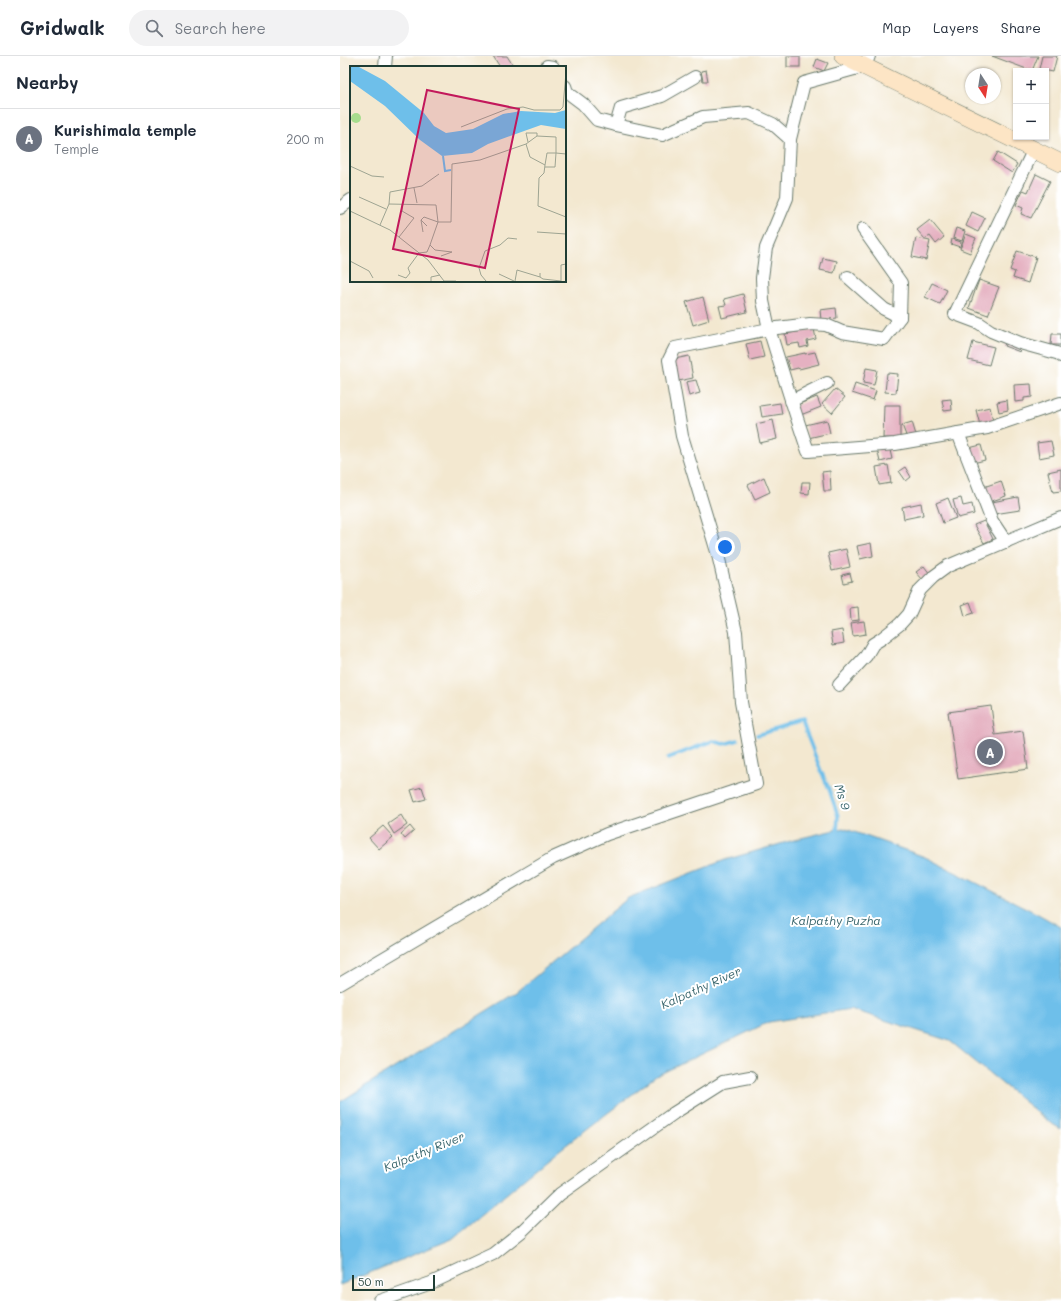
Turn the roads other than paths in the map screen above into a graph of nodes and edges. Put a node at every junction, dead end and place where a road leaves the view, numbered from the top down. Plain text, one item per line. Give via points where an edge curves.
1 (386, 56) edge
2 (843, 56) edge
3 (867, 61) edge
4 (385, 66) edge
5 (695, 77) dead end
6 (566, 89) edge
7 (616, 125) junction
8 (790, 139) junction
9 (1034, 149) junction
10 (1061, 163) edge
11 (350, 201) edge
12 (340, 208) edge
13 (863, 229) dead end
14 (848, 278) dead end
15 (900, 317) junction
16 (770, 330) junction
17 (1061, 356) edge
18 (827, 383) dead end
19 (791, 401) junction
20 (1061, 403) edge
21 (958, 433) junction
22 (1061, 518) edge
23 (1006, 542) junction
24 (839, 684) dead end
25 (340, 984) edge
26 (750, 1077) dead end
27 (380, 1301) edge

1 - 4 street
2 - 3 main road
3 - 8 street via 804,83
3 - 9 main road
5 - 7 street via 662,96 621,108
6 - 7 street via 597,120
7 - 8 street via 662,135 703,117 749,113 774,124
8 - 16 street via 786,198 766,248 762,278 763,302
9 - 10 main road
9 - 17 street via 954,314 1020,343
11 - 12 street
13 - 15 street via 901,282
14 - 15 street via 884,309
15 - 16 street via 884,340 842,332 826,325 810,324
16 - 19 street
16 - 25 street via 675,348 669,360 682,436 718,555 736,632 741,702 756,784 607,834 553,858
18 - 19 street
19 - 21 street via 808,451 895,444
20 - 21 street via 987,428
21 - 23 street via 992,521
22 - 23 street
23 - 24 street via 948,566 933,577 920,590 909,614 873,644 866,656
26 - 27 street via 723,1082 674,1113 560,1194 522,1231 493,1254 431,1283

